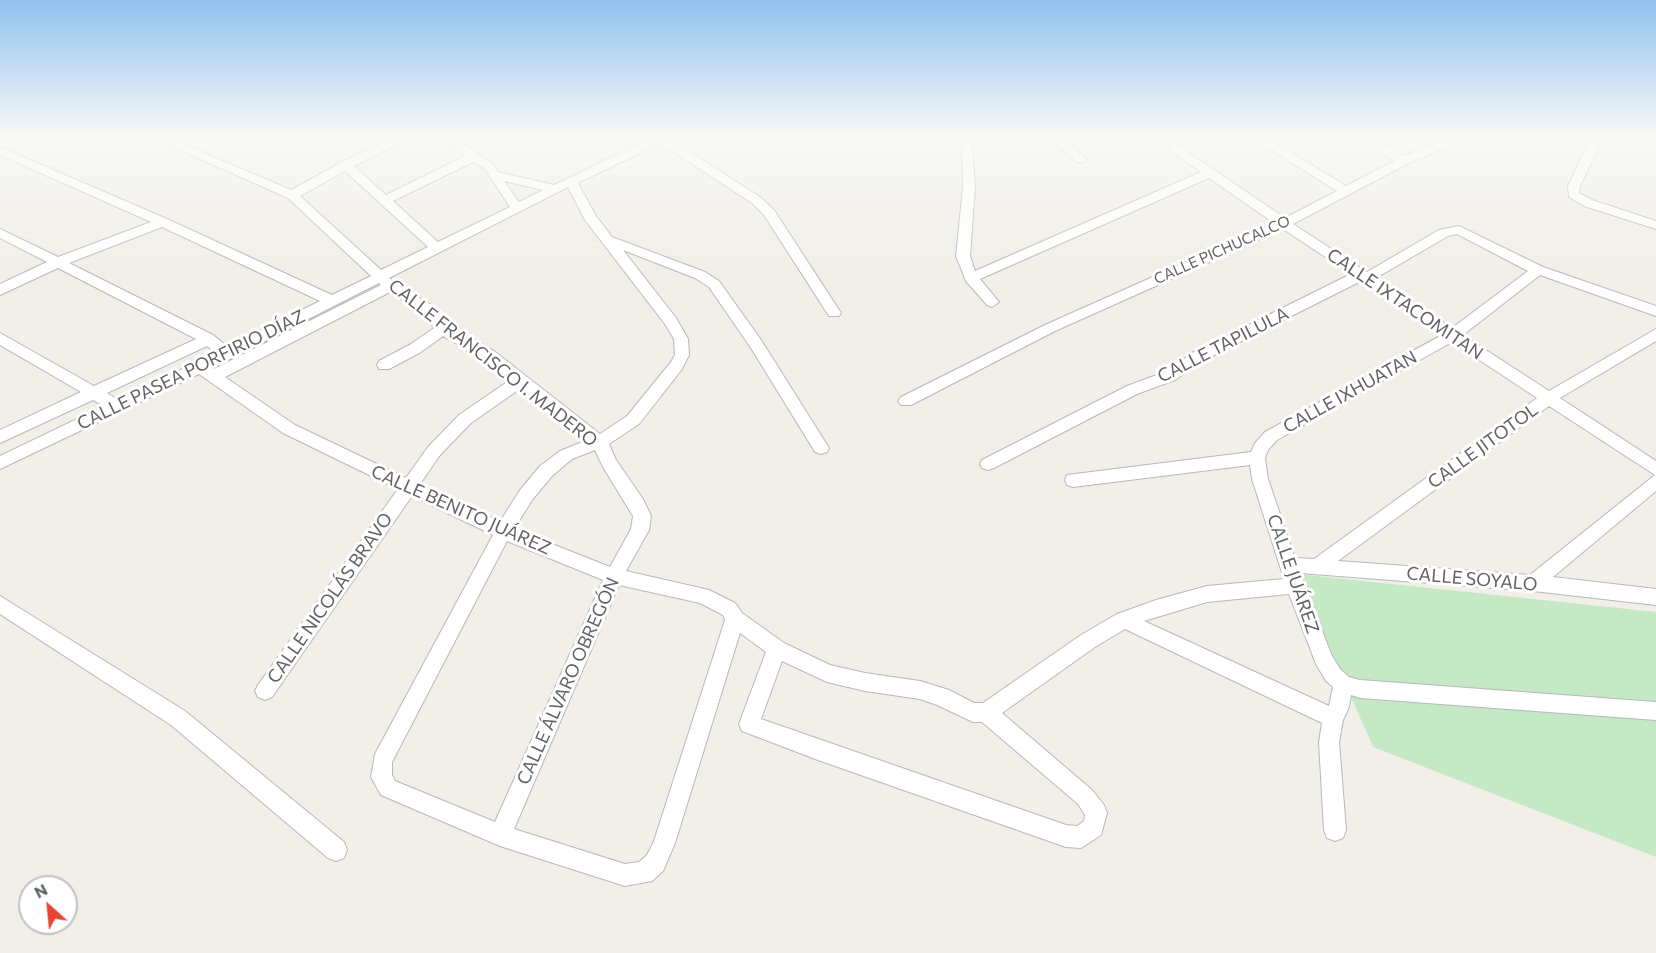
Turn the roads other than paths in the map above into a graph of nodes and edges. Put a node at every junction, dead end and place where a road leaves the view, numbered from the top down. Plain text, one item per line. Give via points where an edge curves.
1 (67, 180) edge
2 (258, 180) edge
3 (318, 180) edge
4 (364, 180) edge
5 (426, 180) edge
6 (499, 180) edge
7 (518, 180) edge
8 (727, 180) edge
9 (969, 180) edge
10 (1193, 180) edge
11 (1221, 180) edge
12 (1328, 180) edge
13 (1365, 180) edge
14 (1577, 180) edge
15 (571, 181) joint
16 (555, 189) junction
17 (1345, 191) junction
18 (292, 195) junction
19 (386, 200) junction
20 (516, 207) junction
21 (162, 222) junction
22 (1284, 224) junction
23 (1656, 225) edge
24 (0, 233) edge
25 (605, 239) junction
26 (437, 248) junction
27 (59, 262) junction
28 (1538, 270) junction
29 (1364, 276) junction
30 (971, 278) junction
31 (386, 281) junction
32 (0, 290) edge
33 (330, 300) junction
34 (992, 302) dead end
35 (1656, 311) edge
36 (834, 313) dead end
37 (442, 329) junction
38 (1656, 334) edge
39 (1453, 335) junction
40 (0, 338) edge
41 (208, 339) junction
42 (227, 353) junction
43 (384, 365) dead end
44 (200, 367) junction
45 (214, 376) junction
46 (521, 380) junction
47 (92, 393) junction
48 (1547, 399) junction
49 (906, 401) dead end
50 (118, 407) junction
51 (0, 437) edge
52 (600, 442) junction
53 (821, 448) dead end
54 (1257, 458) junction
55 (0, 463) edge
56 (988, 464) dead end
57 (1656, 469) edge
58 (1073, 480) dead end
59 (1656, 481) edge
60 (409, 488) junction
61 (640, 530) joint
62 (503, 532) junction
63 (1288, 565) junction
64 (1317, 567) junction
65 (614, 576) junction
66 (1533, 583) junction
67 (1295, 586) junction
68 (1656, 597) edge
69 (0, 604) edge
70 (735, 619) junction
71 (1124, 621) junction
72 (777, 649) junction
73 (1343, 684) junction
74 (265, 691) dead end
75 (1656, 711) edge
76 (986, 712) junction
77 (1333, 718) junction
78 (1335, 830) dead end
79 (500, 835) junction
80 (336, 850) dead end

1 - 21 street
2 - 18 street, CALLE FRANCISCO I. MADERO
3 - 18 street
4 - 19 street
5 - 19 street
6 - 20 street
7 - 16 street
8 - 36 street via 769,213
9 - 30 street via 963,256
10 - 30 street
11 - 22 street, CALLE IXTACOMITAN
12 - 17 street
13 - 17 street, CALLE PICHUCALCO
14 - 23 street via 1573,194 1588,203
15 - 16 street
15 - 25 street
16 - 20 street
17 - 22 street, CALLE PICHUCALCO
18 - 31 street, CALLE FRANCISCO I. MADERO
19 - 26 street
20 - 26 street
21 - 27 street
21 - 33 street
22 - 29 street, CALLE IXTACOMITAN
22 - 49 street, CALLE PICHUCALCO via 1109,301
24 - 27 street
25 - 52 street via 671,321 681,339 682,355 633,420
25 - 53 street via 714,284
26 - 31 street
27 - 32 street
27 - 41 street
28 - 29 street, CALLE TAPILULA via 1459,230 1444,233
28 - 35 street
28 - 39 street, CALLE IXHUATAN
29 - 39 street, CALLE IXTACOMITAN
29 - 56 street, CALLE TAPILULA
30 - 34 street
31 - 33 street, CALLE PASEA PORFIRIO DÍAZ
31 - 37 street, CALLE FRANCISCO I. MADERO via 431,311
31 - 45 street
33 - 42 street, CALLE PASEA PORFIRIO DÍAZ
37 - 43 street
37 - 46 street, CALLE FRANCISCO I. MADERO via 489,355
38 - 48 street, CALLE JITOTOL
39 - 48 street, CALLE IXTACOMITAN
39 - 54 street, CALLE IXHUATAN via 1272,436
40 - 47 street
41 - 42 street
41 - 47 street
42 - 44 street, CALLE PASEA PORFIRIO DÍAZ
44 - 45 street, CALLE BENITO JUÁREZ
44 - 50 street, CALLE PASEA PORFIRIO DÍAZ
45 - 60 street, CALLE BENITO JUÁREZ via 289,429
46 - 52 street, CALLE FRANCISCO I. MADERO
46 - 60 street, CALLE NICOLÁS BRAVO via 465,419 434,451
47 - 50 street
47 - 51 street
48 - 57 street, CALLE IXTACOMITAN
48 - 64 street, CALLE JITOTOL
50 - 55 street, CALLE PASEA PORFIRIO DÍAZ
52 - 61 street, CALLE FRANCISCO I. MADERO via 609,463 638,504 642,516
52 - 62 street via 566,455 546,471
54 - 58 street
54 - 63 street, CALLE JUÁREZ
59 - 66 street
60 - 62 street, CALLE BENITO JUÁREZ
60 - 74 street, CALLE NICOLÁS BRAVO
61 - 65 street, CALLE ÁLVARO OBREGÓN
62 - 65 street, CALLE BENITO JUÁREZ
62 - 79 street via 382,761 381,777 387,788
63 - 64 street, CALLE SOYALO
63 - 67 street, CALLE JUÁREZ
64 - 66 street, CALLE SOYALO
65 - 70 street, CALLE BENITO JUÁREZ via 703,596 729,609
65 - 79 street, CALLE ÁLVARO OBREGÓN
66 - 68 street, CALLE SOYALO
67 - 71 street via 1206,594
67 - 73 street, CALLE JUÁREZ via 1323,658
69 - 80 street via 178,718
70 - 72 street, CALLE BENITO JUÁREZ
70 - 79 street via 655,863 644,873 625,874
71 - 76 street via 1088,641
71 - 77 street
72 - 76 street, CALLE BENITO JUÁREZ via 827,673 920,690 973,713
72 - 76 street via 749,724 1066,836 1081,837 1093,827 1096,813 1085,797
73 - 75 street via 1360,689
73 - 77 street
77 - 78 street via 1329,742

